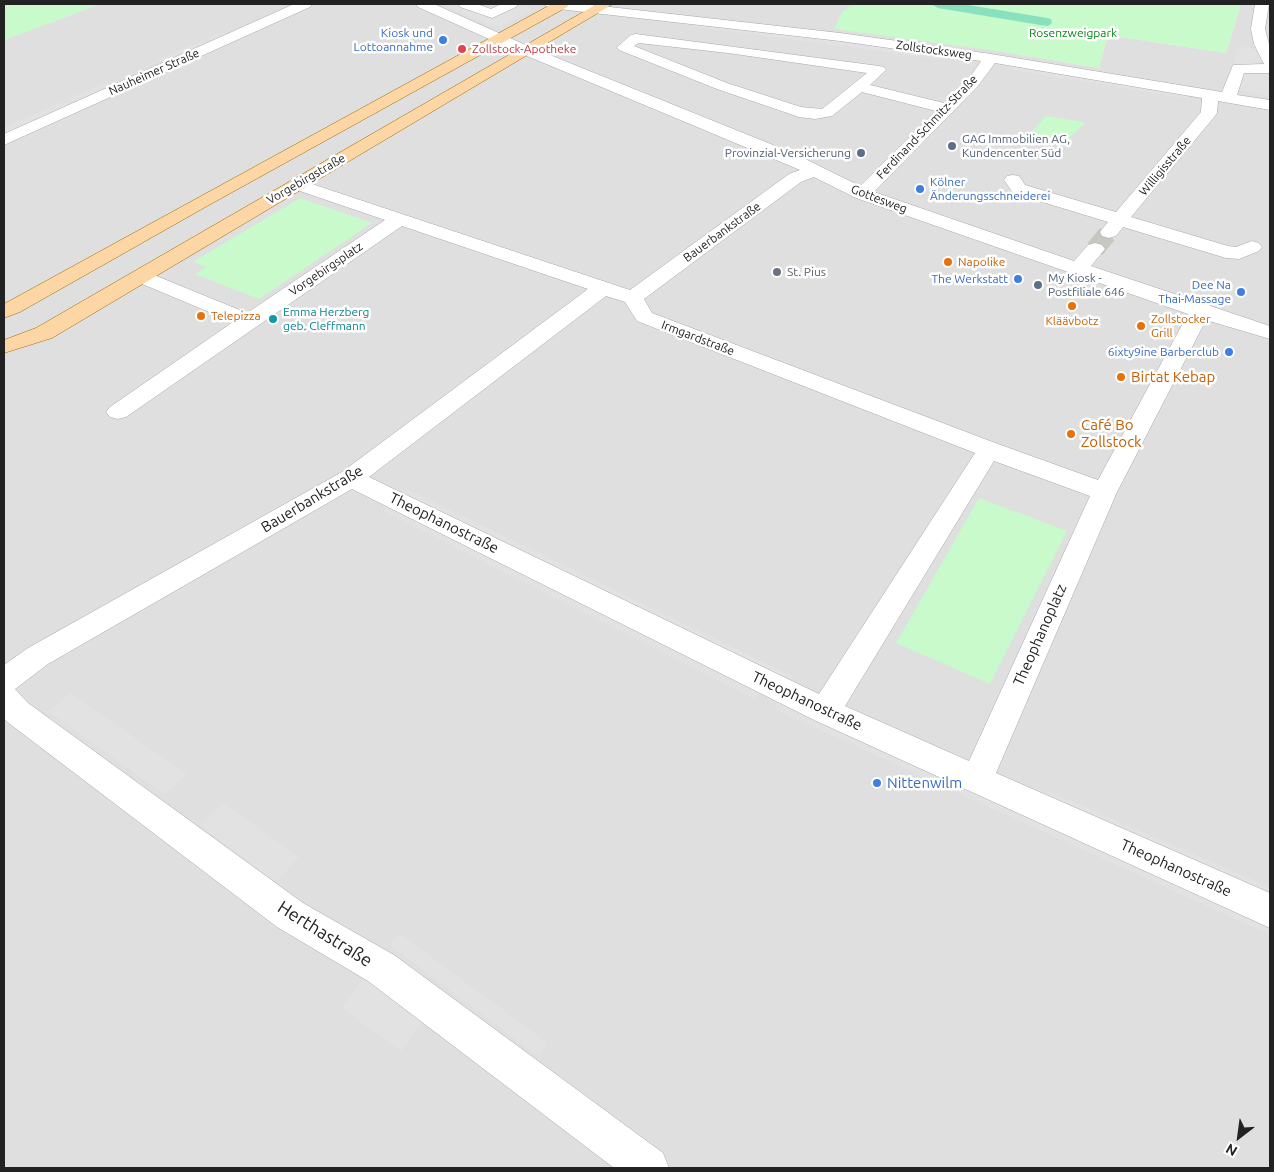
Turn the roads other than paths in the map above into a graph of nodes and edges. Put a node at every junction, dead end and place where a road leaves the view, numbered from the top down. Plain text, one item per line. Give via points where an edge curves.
1 (305, 4) edge
2 (423, 4) edge
3 (465, 4) edge
4 (511, 4) edge
5 (557, 4) edge
6 (1262, 4) edge
7 (601, 7) edge
8 (498, 38) junction
9 (525, 50) junction
10 (991, 58) junction
11 (1270, 62) edge
12 (1270, 69) edge
13 (120, 70) dead end
14 (139, 78) junction
15 (859, 87) junction
16 (1210, 95) junction
17 (1228, 98) junction
18 (1270, 105) edge
19 (947, 109) junction
20 (4, 140) edge
21 (813, 171) junction
22 (1013, 180) dead end
23 (297, 184) junction
24 (862, 194) junction
25 (399, 219) junction
26 (1114, 226) junction
27 (1252, 247) dead end
28 (1095, 249) tunnel mouth
29 (1078, 269) junction
30 (142, 277) junction
31 (603, 288) junction
32 (633, 298) junction
33 (1200, 311) junction
34 (4, 312) edge
35 (248, 321) junction
36 (1270, 333) edge
37 (4, 347) edge
38 (118, 412) dead end
39 (989, 450) junction
40 (352, 478) junction
41 (1104, 492) junction
42 (4, 681) edge
43 (4, 698) edge
44 (825, 711) junction
45 (977, 779) junction
46 (1270, 910) edge
47 (648, 1168) edge

1 - 14 street, Nauheimer Straße
2 - 8 street, Gottesweg
3 - 4 street via 492,14
5 - 7 street, Zollstocksweg
5 - 8 main road, Vorgebirgstraße
6 - 11 street via 1258,29
7 - 9 main road, Vorgebirgstraße
7 - 10 street, Zollstocksweg
8 - 9 street, Gottesweg
8 - 34 main road, Vorgebirgstraße
9 - 21 street, Gottesweg via 787,157
9 - 23 main road, Vorgebirgstraße
10 - 16 street, Zollstocksweg
10 - 19 street, Ferdinand-Schmitz-Straße
12 - 17 street via 1238,68
13 - 14 street
14 - 20 street, Nauheimer Straße
15 - 15 street via 826,113 799,112 624,47 636,38 879,70
15 - 19 street
16 - 17 street, Zollstocksweg
16 - 26 street, Willigisstraße via 1209,112
17 - 18 street, Zollstocksweg
19 - 24 street, Ferdinand-Schmitz-Straße
21 - 24 street, Gottesweg
21 - 32 street, Bauerbankstraße via 795,178
22 - 26 street via 1019,189
23 - 25 street
23 - 30 main road, Vorgebirgstraße
24 - 29 street, Gottesweg
25 - 31 street
25 - 35 street, Vorgebirgsplatz
26 - 27 street via 1226,252 1239,253
28 - 29 street
29 - 33 street, Gottesweg
30 - 35 street
30 - 37 main road, Vorgebirgstraße via 44,333
31 - 32 street
31 - 40 street, Bauerbankstraße
32 - 39 street, Irmgardstraße via 644,317
33 - 36 street, Gottesweg
33 - 41 street, Theophanoplatz
35 - 38 street, Vorgebirgsplatz
39 - 41 street, Irmgardstraße
39 - 44 street
40 - 42 street, Bauerbankstraße via 38,656
40 - 44 street, Theophanostraße
41 - 45 street, Theophanoplatz
43 - 47 street, Herthastraße via 17,712 290,915 381,968
44 - 45 street, Theophanostraße
45 - 46 street, Theophanostraße

